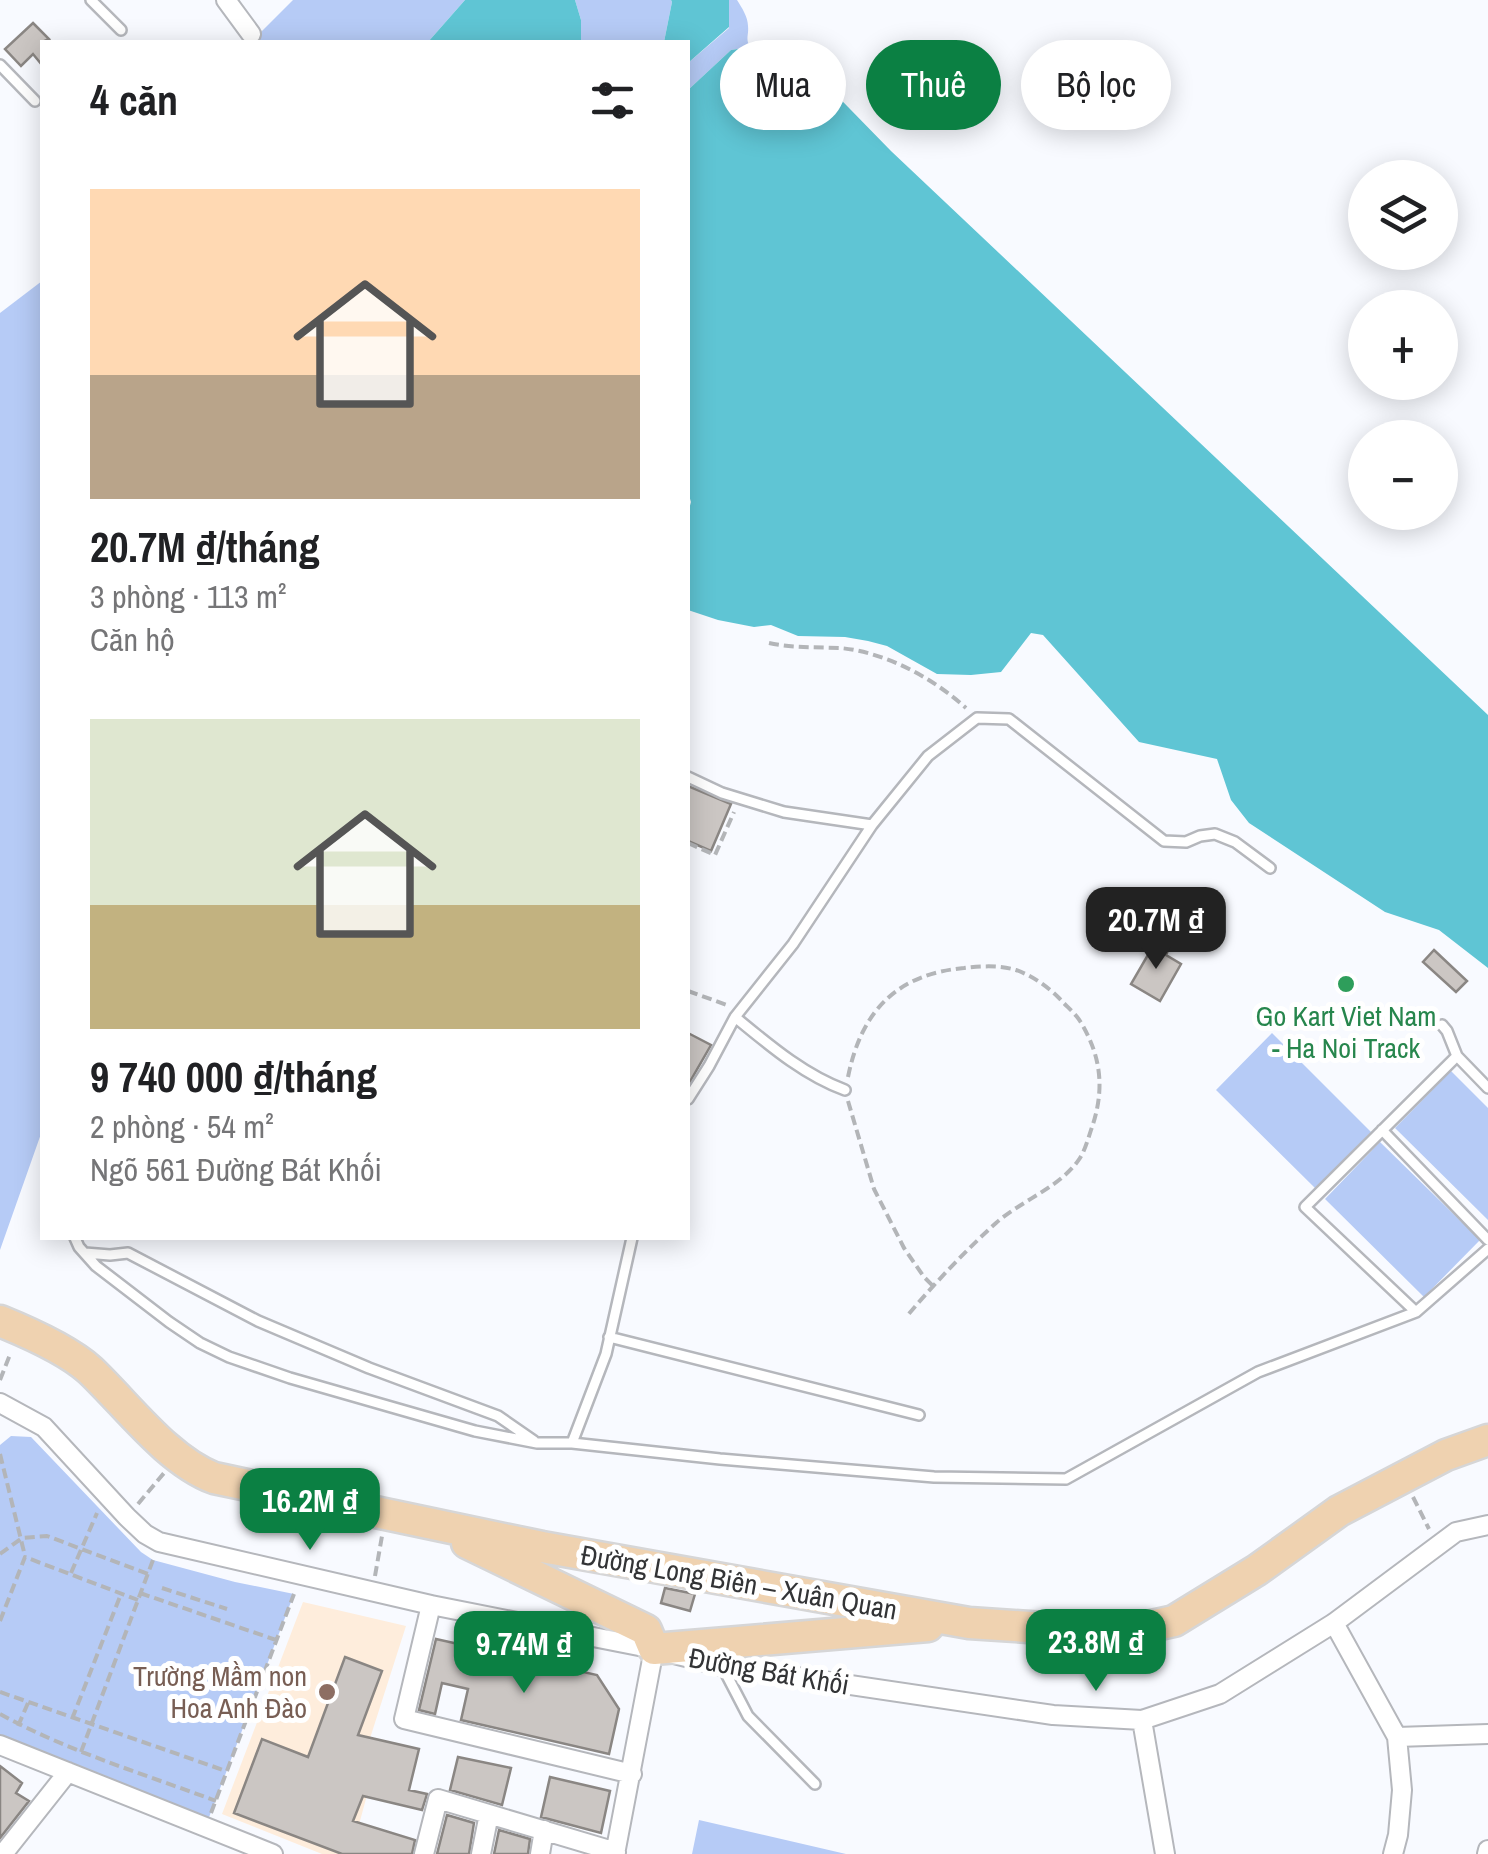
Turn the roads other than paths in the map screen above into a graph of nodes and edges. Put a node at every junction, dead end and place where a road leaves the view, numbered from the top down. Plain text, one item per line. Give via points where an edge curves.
1 (92, 0) edge
2 (226, 0) edge
3 (121, 30) dead end
4 (251, 34) dead end
5 (0, 65) edge
6 (35, 100) dead end
7 (690, 778) edge
8 (872, 825) junction
9 (1270, 868) dead end
10 (735, 1017) junction
11 (1442, 1025) dead end
12 (1457, 1056) junction
13 (1488, 1088) edge
14 (845, 1090) road end
15 (690, 1096) edge
16 (1382, 1130) junction
17 (76, 1240) edge
18 (632, 1240) edge
19 (1488, 1240) edge
20 (1488, 1249) edge
21 (85, 1254) junction
22 (1416, 1312) junction
23 (8, 1330) edge
24 (610, 1338) junction
25 (0, 1403) edge
26 (919, 1415) dead end
27 (1488, 1440) edge
28 (537, 1443) junction
29 (572, 1443) junction
30 (428, 1525) junction
31 (1488, 1525) edge
32 (431, 1605) junction
33 (1334, 1622) junction
34 (970, 1623) junction
35 (654, 1649) junction
36 (722, 1666) junction
37 (1142, 1720) junction
38 (1488, 1734) edge
39 (1397, 1738) junction
40 (0, 1745) edge
41 (68, 1772) junction
42 (632, 1774) junction
43 (815, 1784) dead end
44 (488, 1814) junction
45 (544, 1830) junction
46 (229, 1846) edge
47 (616, 1853) edge
48 (3, 1854) edge
49 (273, 1854) edge
50 (424, 1854) edge
51 (481, 1854) edge
52 (540, 1854) edge
53 (1165, 1854) edge
54 (1392, 1854) edge

1 - 3 lane
2 - 4 street
5 - 6 lane
7 - 8 lane via 784,812
8 - 9 lane via 928,756 977,718 1009,719 1164,841 1215,834
8 - 10 lane
10 - 14 lane via 812,1075
10 - 15 lane
11 - 12 lane
12 - 13 lane
12 - 16 lane
16 - 19 lane
16 - 22 lane via 1305,1207
17 - 21 lane
18 - 24 lane
20 - 22 lane
21 - 28 lane via 128,1253 258,1321 498,1416
21 - 28 lane via 169,1322 230,1357 475,1431
22 - 29 lane via 1258,1372 1066,1480 934,1477
23 - 30 main road, Đường Long Biên – Xuân Quan via 28,1332 86,1367 197,1472
24 - 26 lane
24 - 29 lane
25 - 32 street, Đường Bát Khối via 44,1428 159,1542
27 - 34 main road, Đường Long Biên – Xuân Quan via 1339,1511 1174,1621 1119,1633
28 - 29 lane
30 - 34 main road, Đường Long Biên – Xuân Quan
30 - 35 main road via 646,1630
31 - 33 street, Đường Bát Khối via 1456,1532
32 - 35 street, Đường Bát Khối
32 - 42 street via 404,1719
33 - 37 street, Đường Bát Khối via 1220,1694
33 - 39 street
34 - 35 main road
35 - 36 street, Đường Bát Khối
35 - 42 street
36 - 37 street, Đường Bát Khối via 1054,1715
36 - 43 lane via 748,1716
37 - 53 street
38 - 39 street
39 - 54 street via 1402,1790
40 - 41 street
41 - 46 street via 205,1827
41 - 48 street
42 - 47 street
44 - 45 street
44 - 50 street via 438,1799
44 - 51 street
45 - 47 street
45 - 52 street
46 - 49 street

